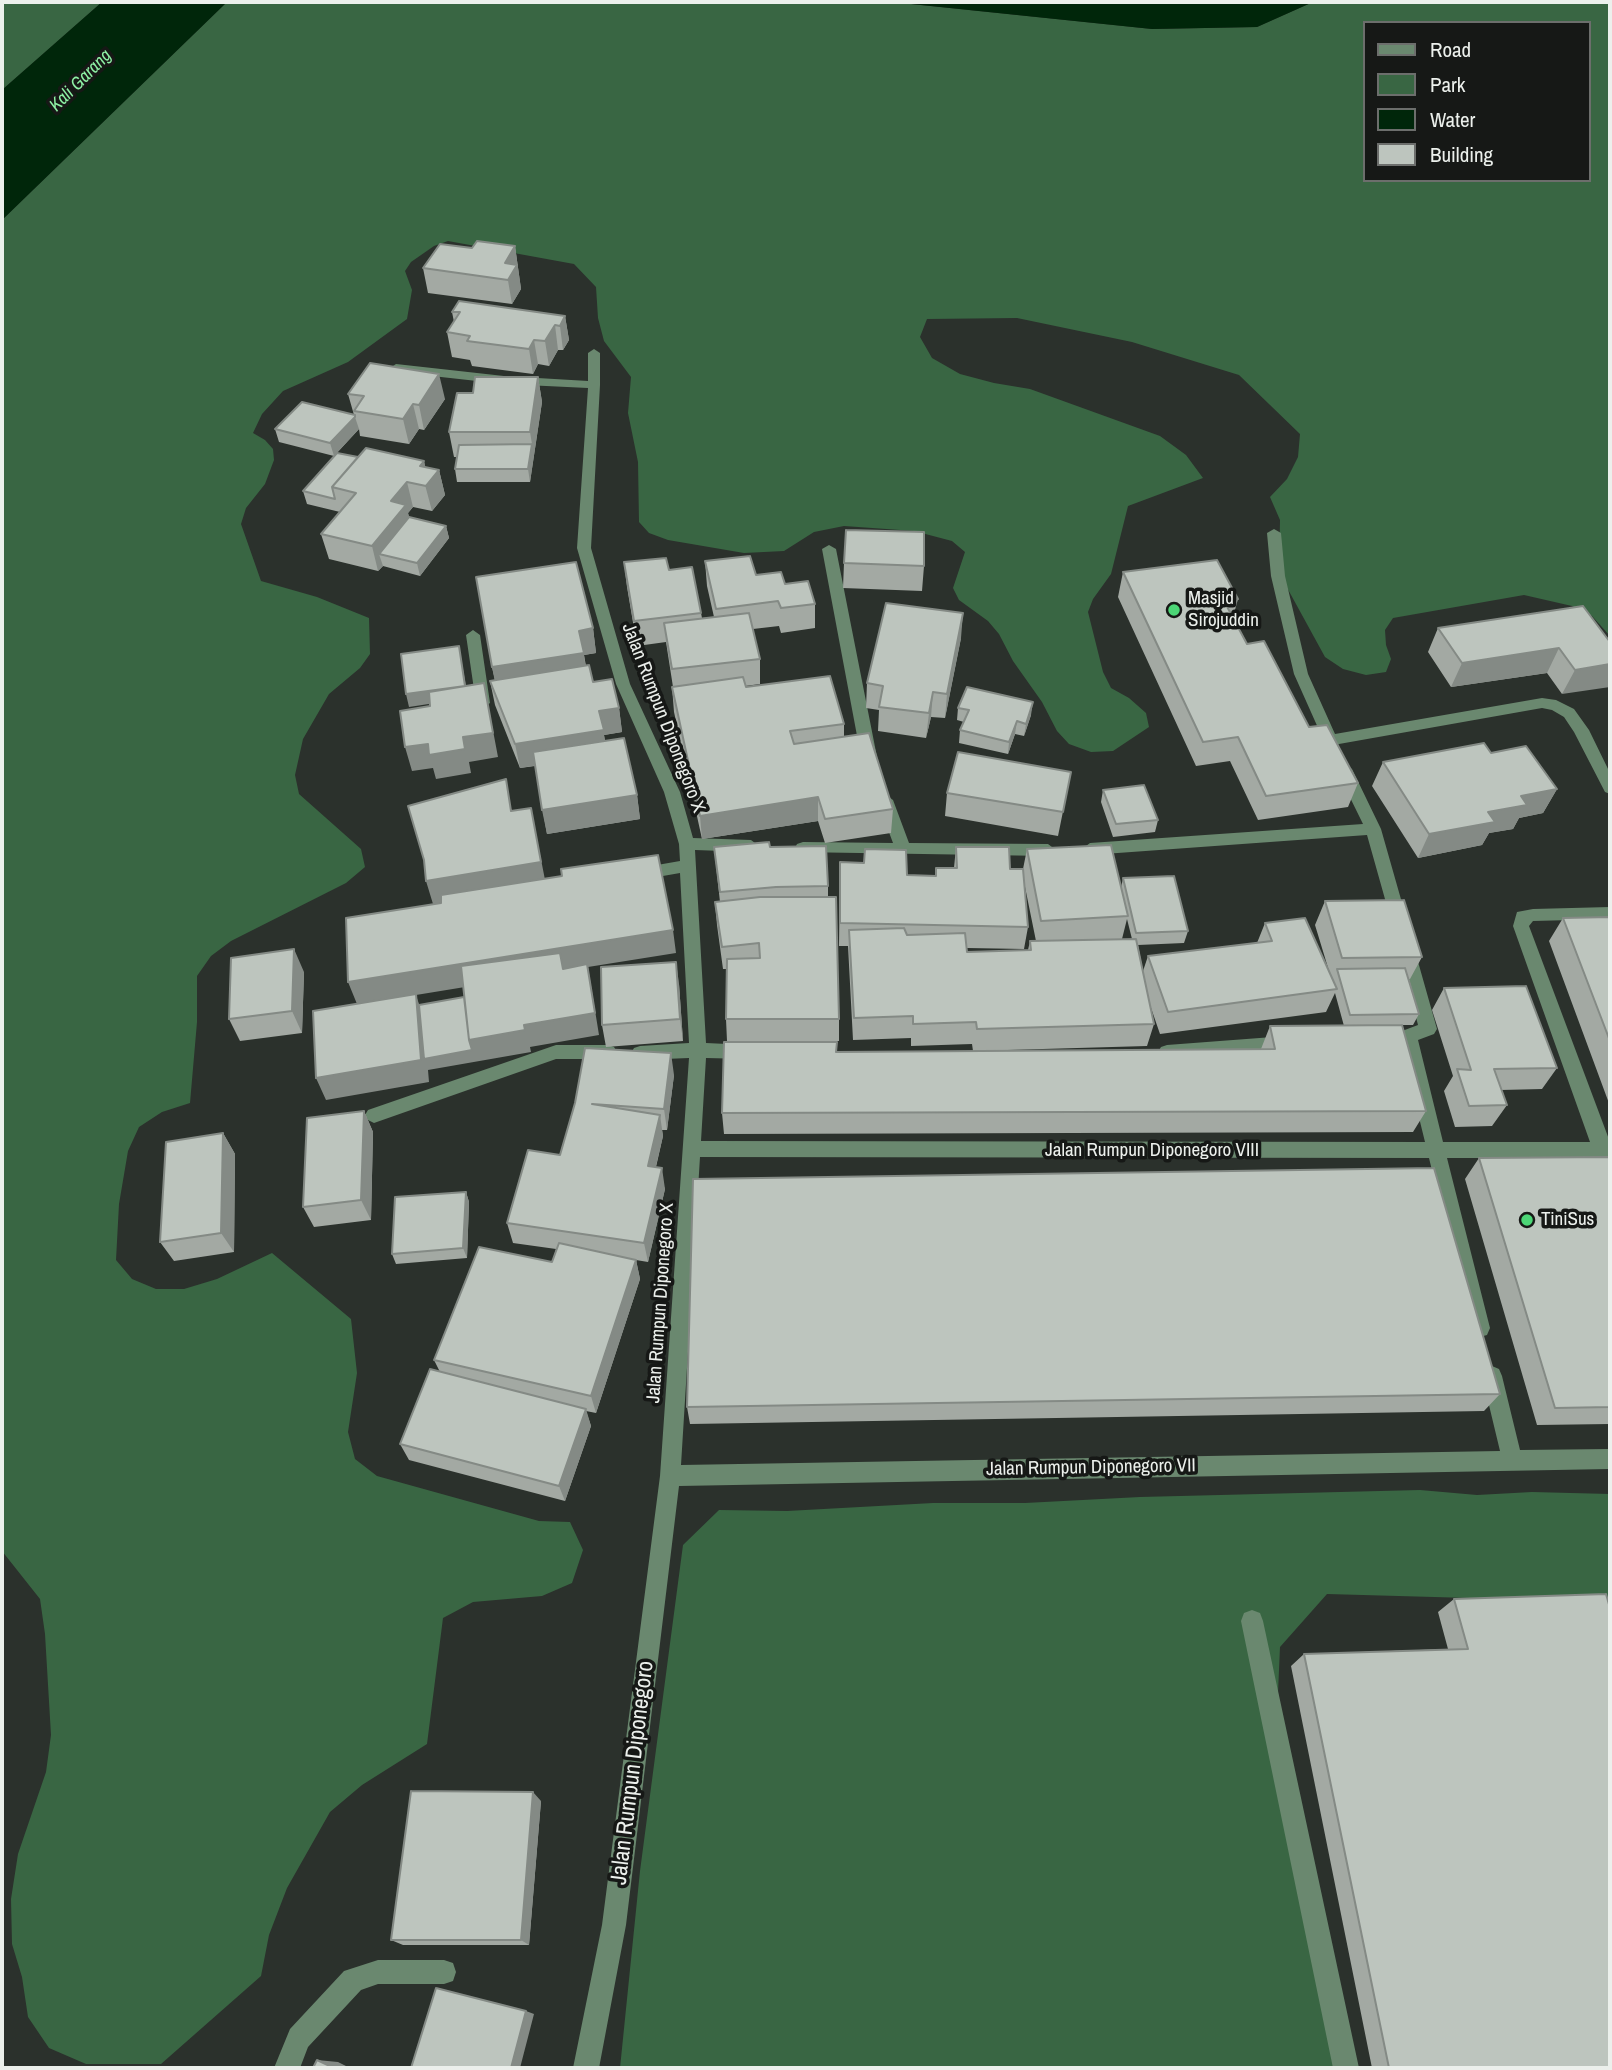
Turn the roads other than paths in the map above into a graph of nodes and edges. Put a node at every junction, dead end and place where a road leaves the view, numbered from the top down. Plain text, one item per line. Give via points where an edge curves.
1 (594, 353) dead end
2 (396, 368) edge
3 (594, 385) junction
4 (1274, 533) dead end
5 (829, 549) dead end
6 (473, 635) dead end
7 (484, 703) edge
8 (1330, 740) junction
9 (1610, 788) edge
10 (1373, 829) junction
11 (687, 844) junction
12 (764, 847) edge
13 (790, 848) edge
14 (903, 849) junction
15 (688, 866) junction
16 (622, 878) edge
17 (1610, 913) edge
18 (1303, 1042) edge
19 (698, 1050) junction
20 (763, 1053) edge
21 (1146, 1053) edge
22 (374, 1115) dead end
23 (693, 1149) junction
24 (1606, 1150) edge
25 (1436, 1151) junction
26 (1513, 1459) junction
27 (1610, 1459) edge
28 (670, 1476) junction
29 (1252, 1621) dead end
30 (444, 1972) dead end
31 (287, 2068) edge
32 (586, 2068) edge
33 (1346, 2068) edge

1 - 3 street, Jalan Rumpun Diponegoro X
2 - 3 street
3 - 11 street, Jalan Rumpun Diponegoro X via 584,548 617,684 672,792
4 - 8 street via 1278,576 1301,674
5 - 14 street via 867,751
6 - 7 street
8 - 9 street via 1556,705 1569,713 1581,730
8 - 10 street
10 - 14 street via 1067,850
10 - 25 street via 1428,1029 1402,1036
11 - 12 street
11 - 15 street, Jalan Rumpun Diponegoro X
13 - 14 street
15 - 16 street
15 - 19 street, Jalan Rumpun Diponegoro X
17 - 24 street via 1533,915 1523,917 1521,926
18 - 21 street
19 - 20 street
19 - 22 street via 556,1052
19 - 23 street, Jalan Rumpun Diponegoro X
23 - 25 street, Jalan Rumpun Diponegoro VIII
23 - 28 street, Jalan Rumpun Diponegoro X
24 - 25 street, Jalan Rumpun Diponegoro VIII
25 - 26 street
26 - 27 street, Jalan Rumpun Diponegoro VII
26 - 28 street, Jalan Rumpun Diponegoro VII
28 - 32 street, Jalan Rumpun Diponegoro via 614,1925
29 - 33 street
30 - 31 street via 378,1972 353,1980 299,2038

